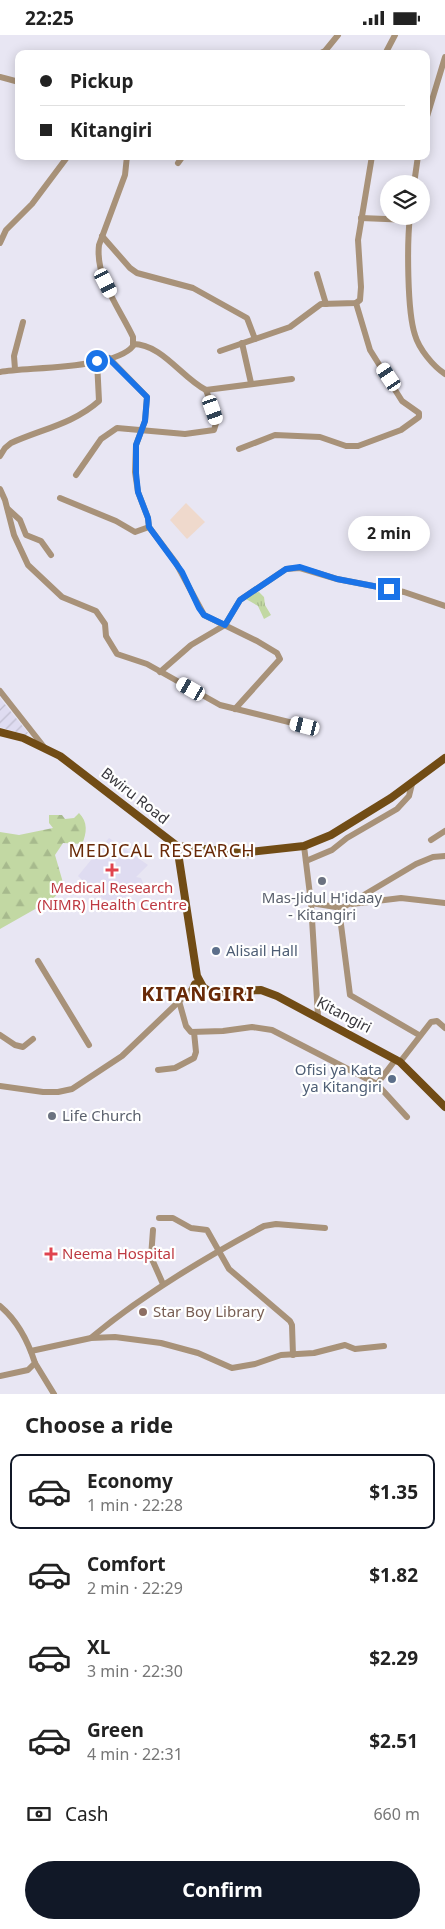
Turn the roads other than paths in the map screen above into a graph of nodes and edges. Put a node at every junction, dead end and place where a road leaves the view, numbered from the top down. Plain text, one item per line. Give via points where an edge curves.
1 (338, 35) edge
2 (395, 35) edge
3 (326, 50) edge
4 (388, 50) edge
5 (445, 57) edge
6 (0, 77) edge
7 (15, 81) edge
8 (430, 95) edge
9 (65, 160) edge
10 (127, 160) edge
11 (180, 160) edge
12 (371, 160) edge
13 (417, 160) edge
14 (178, 163) dead end
15 (415, 175) edge
16 (361, 218) junction
17 (380, 218) edge
18 (410, 225) edge
19 (102, 236) junction
20 (0, 243) edge
21 (318, 274) dead end
22 (356, 303) junction
23 (326, 304) junction
24 (23, 322) dead end
25 (255, 339) junction
26 (242, 343) junction
27 (134, 344) junction
28 (220, 351) dead end
29 (108, 358) junction
30 (97, 361) junction
31 (15, 369) junction
32 (0, 372) edge
33 (445, 374) edge
34 (292, 379) dead end
35 (251, 383) junction
36 (206, 391) junction
37 (141, 429) junction
38 (239, 449) dead end
39 (0, 456) edge
40 (76, 475) dead end
41 (0, 489) edge
42 (60, 498) dead end
43 (8, 509) junction
44 (149, 527) junction
45 (50, 555) dead end
46 (445, 606) edge
47 (225, 625) junction
48 (160, 672) junction
49 (0, 691) edge
50 (235, 709) junction
51 (305, 726) dead end
52 (0, 732) edge
53 (44, 747) junction
54 (445, 758) edge
55 (412, 784) junction
56 (445, 831) edge
57 (431, 840) dead end
58 (178, 846) junction
59 (304, 846) junction
60 (445, 856) edge
61 (306, 861) junction
62 (311, 903) junction
63 (445, 903) edge
64 (348, 904) junction
65 (339, 909) junction
66 (38, 961) dead end
67 (196, 989) junction
68 (179, 1001) junction
69 (318, 1016) junction
70 (445, 1028) edge
71 (194, 1032) junction
72 (0, 1035) edge
73 (419, 1035) junction
74 (33, 1039) dead end
75 (88, 1045) dead end
76 (398, 1061) junction
77 (158, 1070) dead end
78 (376, 1084) junction
79 (0, 1086) edge
80 (445, 1107) edge
81 (407, 1117) dead end
82 (159, 1218) dead end
83 (325, 1229) dead end
84 (153, 1230) dead end
85 (217, 1252) junction
86 (163, 1284) junction
87 (0, 1306) edge
88 (91, 1338) junction
89 (384, 1346) dead end
90 (32, 1351) junction
91 (294, 1355) junction
92 (35, 1363) junction
93 (0, 1376) edge
94 (54, 1394) edge

1 - 3 street
2 - 4 street
5 - 8 street
6 - 7 street
9 - 20 street via 32,204 6,230
10 - 19 street via 125,175
11 - 14 street
12 - 16 street
13 - 15 street
16 - 17 street
16 - 22 street via 358,240 362,295
18 - 33 street via 414,333 435,366
19 - 25 street via 137,273 192,288 247,318
19 - 27 street via 98,255 101,272
21 - 23 street
22 - 23 street
22 - 38 street via 370,350 402,401 419,413 419,417 401,430 358,446 346,446 320,437 275,435
23 - 25 street via 314,308 290,327
24 - 31 street via 14,356
25 - 26 street
26 - 28 street
26 - 35 street
27 - 29 street via 127,352
27 - 36 street via 149,346
29 - 30 street
29 - 37 street via 147,397
30 - 31 street
30 - 39 street via 98,401 66,423 11,443
31 - 32 street
34 - 35 street
35 - 36 street
36 - 37 street via 217,420 212,431 185,434
37 - 40 street via 122,427 106,434
37 - 44 street via 136,445 136,473 138,492
41 - 43 street
42 - 44 street via 136,533
43 - 45 street via 20,521 26,535 41,541
43 - 48 street via 14,535 28,565 62,597 96,611 117,654 141,661
44 - 47 street via 179,568 204,615
46 - 47 street via 404,592 353,583 294,567 276,574 240,600
47 - 48 street via 191,645
47 - 50 street via 257,641 280,659
48 - 50 street via 206,698
49 - 53 street
50 - 51 street
52 - 53 main road, Bwiru Road
53 - 58 main road, Bwiru Road
54 - 55 main road
55 - 59 main road via 350,824
55 - 61 street via 409,796 397,809 332,850
56 - 57 street
58 - 59 main road via 240,853
58 - 67 main road
59 - 61 street
60 - 64 street via 416,864
61 - 62 street
62 - 65 street
62 - 69 street
63 - 64 street via 401,898
64 - 65 street
65 - 73 street via 350,995
66 - 75 street
67 - 68 street
67 - 69 main road, Kitangiri via 211,992 267,991
68 - 71 street via 186,1026
68 - 79 street via 122,1056 72,1089 58,1092
69 - 76 main road, Kitangiri
70 - 73 street via 434,1021
71 - 77 street via 194,1058 175,1068
71 - 78 street via 268,1028
72 - 74 street via 23,1047
73 - 76 street
76 - 78 street
76 - 80 main road, Kitangiri
78 - 81 street
82 - 85 street via 173,1218 191,1228 207,1230
83 - 85 street via 270,1224
84 - 86 street via 151,1257
85 - 86 street
85 - 91 street via 233,1274 290,1321
86 - 88 street
87 - 90 street via 20,1328
88 - 90 street
88 - 91 street via 115,1337 161,1343 198,1353 232,1368 281,1355
89 - 91 street via 355,1349 340,1346
90 - 92 street
92 - 93 street via 28,1370
92 - 94 street

